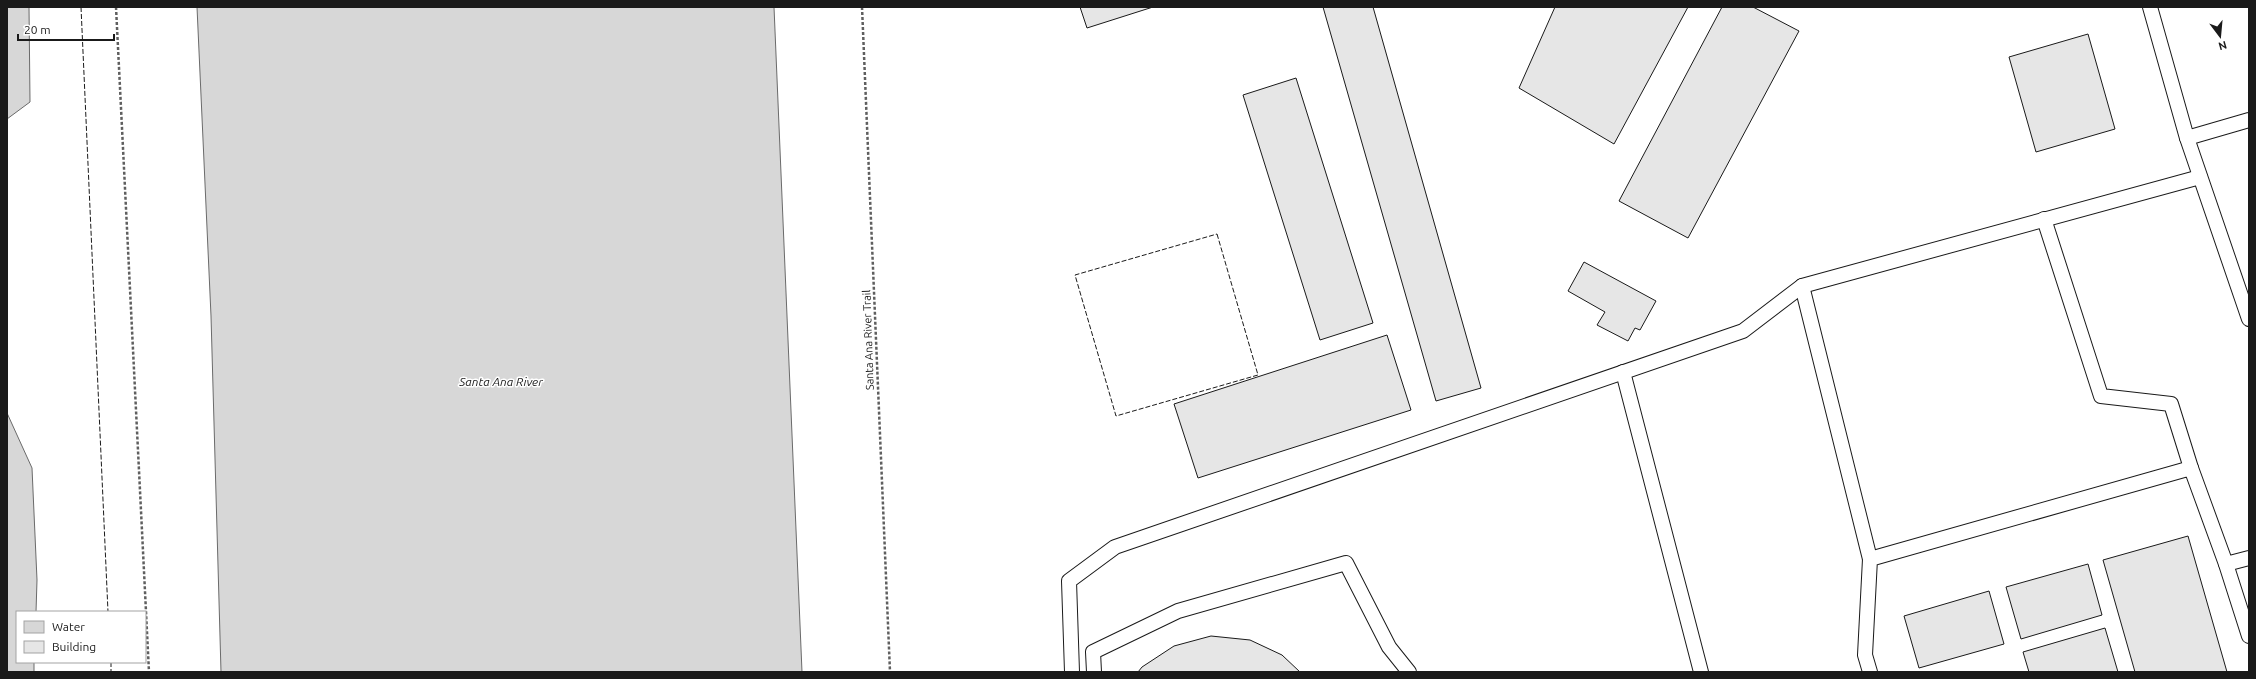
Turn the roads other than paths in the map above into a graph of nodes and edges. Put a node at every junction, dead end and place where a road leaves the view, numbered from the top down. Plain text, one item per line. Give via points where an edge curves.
1 (2150, 7) edge
2 (2249, 120) edge
3 (2187, 138) junction
4 (2200, 176) junction
5 (2044, 219) junction
6 (1802, 286) junction
7 (2249, 318) edge
8 (1623, 372) junction
9 (2190, 468) junction
10 (1870, 558) junction
11 (2249, 558) edge
12 (2226, 564) junction
13 (2249, 636) edge
14 (1072, 672) edge
15 (1094, 672) edge
16 (1409, 672) edge
17 (1701, 672) edge
18 (1870, 672) edge

1 - 3 lane
2 - 3 lane
3 - 4 lane
4 - 5 lane
4 - 7 lane
5 - 6 lane
5 - 9 lane via 2100,396 2172,404
6 - 8 lane via 1743,331
6 - 10 lane
8 - 14 lane via 1115,547 1069,581
8 - 17 lane
9 - 10 lane
9 - 12 lane
10 - 18 lane via 1865,655
11 - 12 lane
12 - 13 lane
15 - 16 lane via 1094,652 1178,611 1346,563 1390,647

